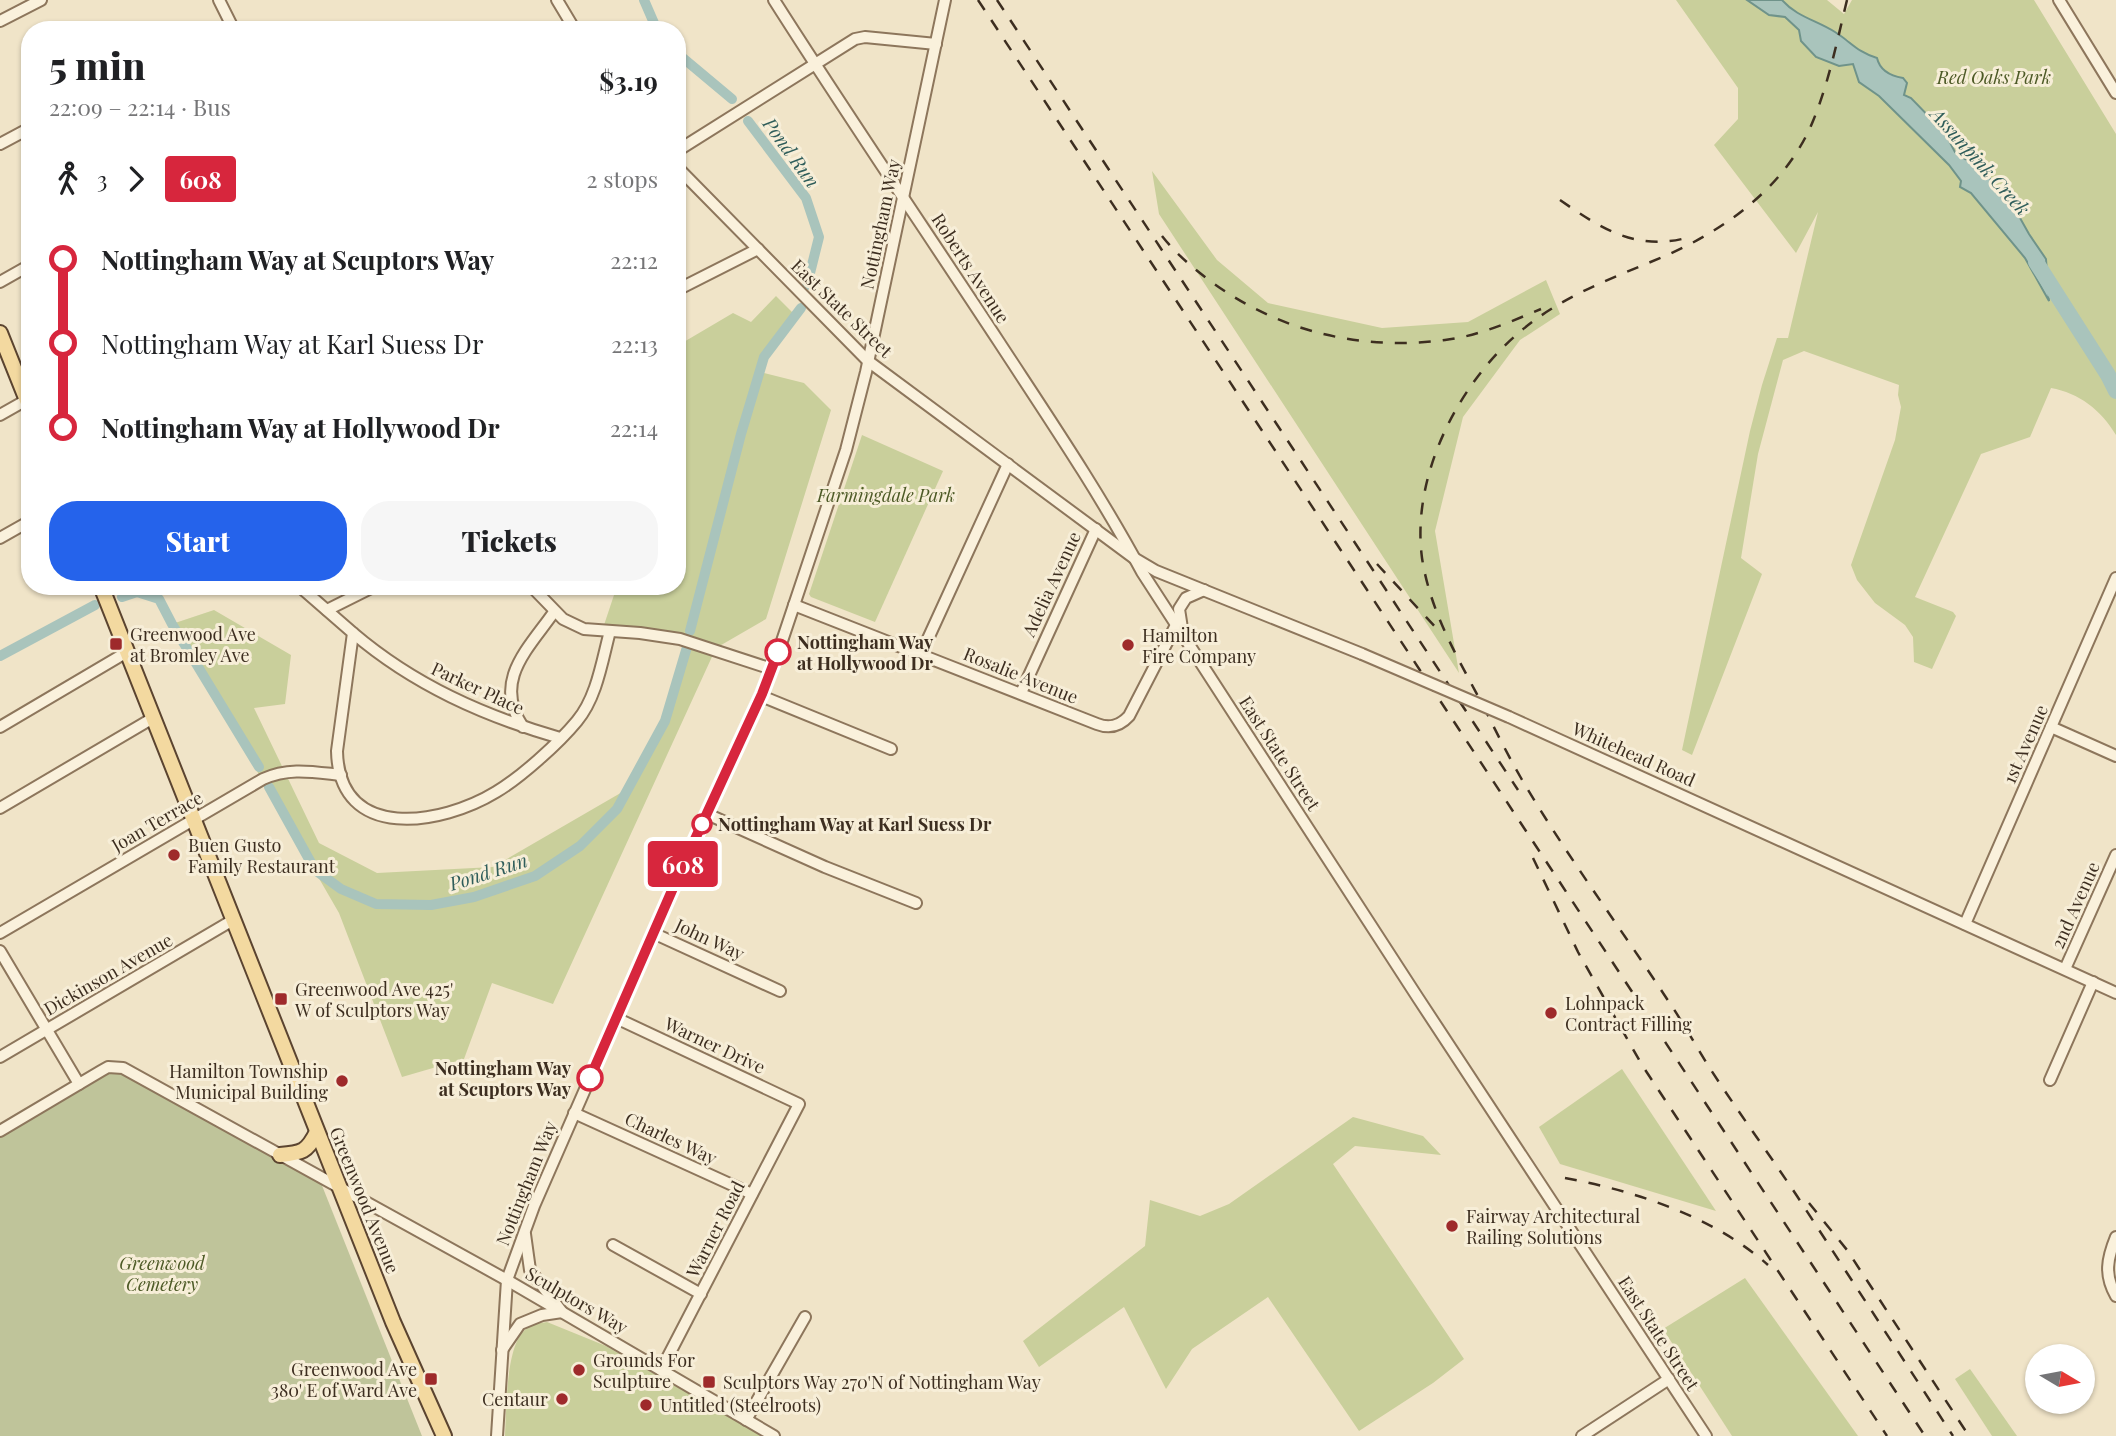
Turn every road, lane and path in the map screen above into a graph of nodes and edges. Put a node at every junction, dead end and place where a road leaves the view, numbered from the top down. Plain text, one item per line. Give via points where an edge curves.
1 (41, 0) edge
2 (219, 0) edge
3 (557, 0) edge
4 (774, 0) edge
5 (945, 0) edge
6 (2059, 0) edge
7 (0, 21) edge
8 (229, 21) edge
9 (570, 21) edge
10 (936, 44) junction
11 (815, 64) junction
12 (2116, 93) edge
13 (21, 133) edge
14 (0, 144) edge
15 (686, 145) edge
16 (686, 176) edge
17 (904, 196) junction
18 (758, 249) junction
19 (21, 269) edge
20 (0, 282) edge
21 (686, 285) edge
22 (0, 333) edge
23 (868, 361) junction
24 (21, 383) edge
25 (21, 406) edge
26 (0, 415) edge
27 (1009, 464) junction
28 (21, 527) edge
29 (1096, 529) junction
30 (0, 538) edge
31 (1134, 558) junction
32 (2116, 578) edge
33 (1204, 590) junction
34 (105, 595) edge
35 (310, 595) edge
36 (357, 595) edge
37 (539, 595) edge
38 (794, 605) junction
39 (327, 610) junction
40 (554, 612) junction
41 (1176, 625) junction
42 (610, 631) junction
43 (353, 633) junction
44 (1183, 635) junction
45 (127, 652) junction
46 (921, 654) junction
47 (772, 668) junction
48 (1021, 693) junction
49 (761, 696) junction
50 (153, 718) junction
51 (0, 727) edge
52 (523, 727) junction
53 (2051, 727) junction
54 (560, 738) junction
55 (891, 749) dead end
56 (2116, 756) edge
57 (341, 775) junction
58 (0, 808) edge
59 (706, 814) junction
60 (193, 820) junction
61 (2116, 855) edge
62 (916, 904) dead end
63 (233, 920) junction
64 (1965, 924) junction
65 (0, 933) edge
66 (653, 933) junction
67 (0, 951) edge
68 (2065, 969) junction
69 (2093, 982) junction
70 (780, 991) dead end
71 (2116, 993) edge
72 (616, 1018) junction
73 (47, 1030) junction
74 (0, 1057) edge
75 (2050, 1080) dead end
76 (79, 1084) junction
77 (799, 1104) joint
78 (574, 1113) junction
79 (0, 1130) edge
80 (317, 1132) junction
81 (280, 1156) junction
82 (339, 1187) junction
83 (752, 1194) junction
84 (525, 1230) junction
85 (2116, 1237) edge
86 (613, 1245) dead end
87 (507, 1280) junction
88 (701, 1294) junction
89 (2116, 1296) edge
90 (562, 1312) junction
91 (805, 1317) dead end
92 (502, 1350) junction
93 (661, 1370) junction
94 (1669, 1379) junction
95 (746, 1420) junction
96 (497, 1435) edge
97 (444, 1436) edge
98 (774, 1436) edge
99 (1582, 1436) edge
100 (1706, 1436) edge

1 - 7 street
2 - 8 street
3 - 9 street
4 - 11 street, Roberts Avenue
5 - 10 street, Nottingham Way
6 - 12 street
10 - 11 street via 864,37
10 - 17 street, Nottingham Way
11 - 15 street
11 - 17 street, Roberts Avenue
13 - 14 street
16 - 18 street, East State Street
17 - 23 street, Nottingham Way
17 - 31 street, Roberts Avenue
18 - 21 street
18 - 23 street, East State Street
19 - 20 street
22 - 24 main road
23 - 27 street, East State Street
23 - 38 street, Nottingham Way via 846,450
25 - 26 street
27 - 29 street, East State Street
27 - 46 street
28 - 30 street
29 - 31 street, East State Street
29 - 48 street, Adelia Avenue
31 - 33 street, Whitehead Road
31 - 41 street, East State Street
32 - 53 street, 1st Avenue
33 - 44 street via 1186,598 1179,609
33 - 64 street, Whitehead Road, bridge via 1509,717
34 - 45 main road, Greenwood Avenue
35 - 39 street, Parker Place
36 - 39 street
37 - 40 street
38 - 46 street, Rosalie Avenue
38 - 47 street, Nottingham Way
39 - 43 street, Parker Place
40 - 42 street via 584,629
40 - 52 street via 512,675 512,708
41 - 44 street, East State Street
41 - 48 street, Rosalie Avenue via 1129,716 1118,725 1103,727
42 - 47 street via 680,639
42 - 54 street via 590,700
43 - 52 street, Parker Place via 430,687
43 - 57 street via 337,751
44 - 94 street, East State Street
45 - 50 main road, Greenwood Avenue
45 - 51 street
46 - 48 street, Rosalie Avenue
47 - 49 street, Nottingham Way
49 - 55 street
49 - 59 street, Nottingham Way
50 - 58 street
50 - 60 main road, Greenwood Avenue
52 - 54 street, Parker Place
53 - 56 street
53 - 64 street, 1st Avenue
54 - 57 street via 496,793 425,817 371,813 354,799
57 - 60 street, Joan Terrace via 298,770 274,774
59 - 62 street
59 - 66 street, Nottingham Way
60 - 63 main road, Greenwood Avenue
60 - 65 street, Joan Terrace
61 - 68 street, 2nd Avenue
63 - 73 street, Dickinson Avenue
63 - 80 main road, Greenwood Avenue
64 - 68 street, Whitehead Road
66 - 70 street, John Way
66 - 72 street, Nottingham Way
67 - 73 street
68 - 69 street, Whitehead Road
69 - 71 street, Whitehead Road
69 - 75 street
72 - 77 street, Warner Drive
72 - 78 street, Nottingham Way
73 - 74 street, Dickinson Avenue
73 - 76 street
76 - 79 street, Sculptors Way
76 - 81 street, Sculptors Way via 108,1068 123,1068
77 - 83 street, Warner Road
78 - 83 street, Charles Way
78 - 84 street, Nottingham Way
80 - 81 main road via 310,1147
80 - 82 main road, Greenwood Avenue
81 - 82 street, Sculptors Way
82 - 87 street, Sculptors Way
82 - 97 main road, Greenwood Avenue
83 - 88 street, Warner Road
84 - 87 street, Nottingham Way
84 - 90 street via 530,1270
85 - 89 street via 2107,1265
86 - 88 street
87 - 90 street, Sculptors Way
87 - 92 street, Nottingham Way
88 - 93 street, Warner Road
90 - 92 street via 520,1324
90 - 93 street, Sculptors Way
91 - 95 street
92 - 96 street, Nottingham Way
93 - 95 street, Sculptors Way
94 - 99 street
94 - 100 street, East State Street
95 - 98 street, Sculptors Way

